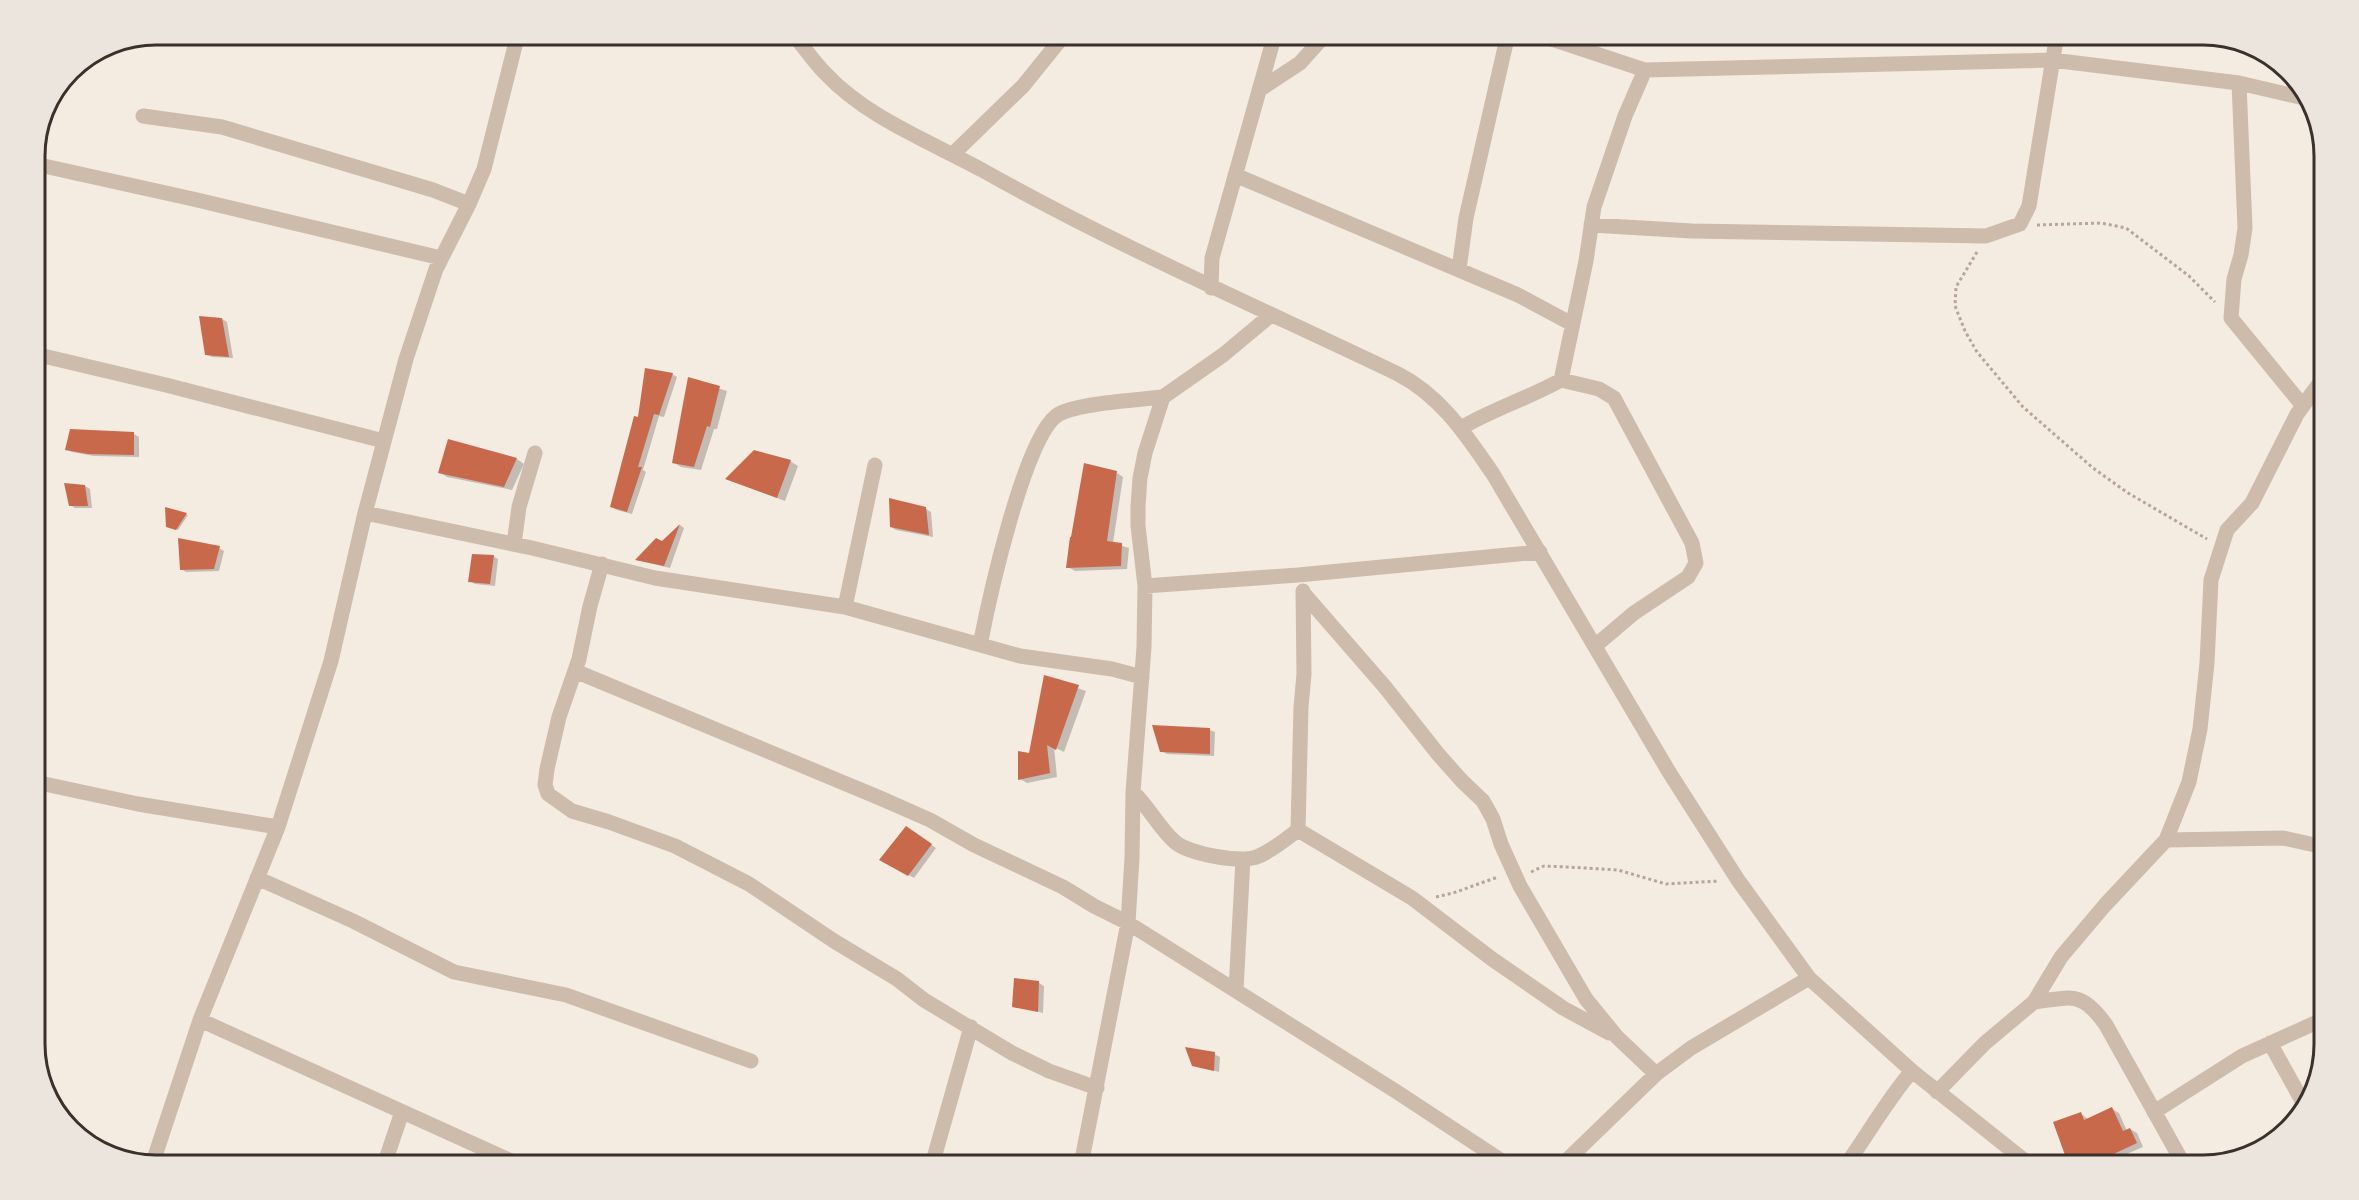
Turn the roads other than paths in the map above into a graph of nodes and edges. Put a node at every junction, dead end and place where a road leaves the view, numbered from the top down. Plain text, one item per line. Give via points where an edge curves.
1 (515, 45) edge
2 (803, 45) edge
3 (1056, 45) edge
4 (1272, 45) edge
5 (1316, 45) edge
6 (1505, 45) edge
7 (1569, 45) edge
8 (2055, 45) edge
9 (2052, 60) junction
10 (1645, 70) junction
11 (2239, 83) junction
12 (1259, 90) junction
13 (2296, 96) edge
14 (142, 116) dead end
15 (953, 154) junction
16 (45, 166) edge
17 (1235, 175) junction
18 (469, 204) junction
19 (1591, 225) junction
20 (441, 258) junction
21 (1459, 269) junction
22 (1211, 288) junction
23 (1271, 315) junction
24 (1572, 324) junction
25 (45, 356) edge
26 (1561, 380) junction
27 (2314, 391) edge
28 (1163, 397) junction
29 (2303, 406) junction
30 (1461, 428) junction
31 (376, 439) dead end
32 (536, 453) dead end
33 (875, 465) dead end
34 (365, 513) junction
35 (514, 544) junction
36 (1540, 552) junction
37 (602, 564) junction
38 (1298, 575) junction
39 (1145, 586) junction
40 (1305, 595) junction
41 (845, 607) junction
42 (980, 645) junction
43 (1595, 645) junction
44 (575, 671) junction
45 (1142, 677) junction
46 (45, 784) edge
47 (1133, 792) junction
48 (278, 827) junction
49 (1298, 830) junction
50 (2166, 840) junction
51 (2314, 845) edge
52 (1243, 859) junction
53 (257, 878) junction
54 (1128, 923) junction
55 (1809, 978) junction
56 (1236, 990) junction
57 (2034, 1002) junction
58 (200, 1020) junction
59 (2314, 1024) edge
60 (971, 1027) junction
61 (1617, 1037) junction
62 (2270, 1043) junction
63 (751, 1061) dead end
64 (1912, 1071) junction
65 (1656, 1074) junction
66 (1097, 1088) junction
67 (1937, 1092) junction
68 (2300, 1097) edge
69 (402, 1112) junction
70 (2154, 1112) junction
71 (155, 1155) edge
72 (388, 1155) edge
73 (496, 1155) edge
74 (935, 1155) edge
75 (1083, 1155) edge
76 (1491, 1155) edge
77 (1573, 1155) edge
78 (1854, 1155) edge
79 (2016, 1155) edge
80 (2178, 1155) edge

1 - 18 street via 484,169
2 - 15 street via 825,74 854,99 901,129
3 - 15 street via 1023,86
4 - 12 street
5 - 12 street via 1300,63
6 - 21 street via 1466,218
7 - 10 street
8 - 9 street
9 - 10 street
9 - 11 street
9 - 19 street via 2029,206 2020,224 1986,236 1692,231
10 - 19 street via 1624,116
11 - 13 street
11 - 29 street via 2245,228 2234,279 2231,318
12 - 17 street
14 - 18 street via 222,127
15 - 22 street via 1047,207
16 - 20 street
17 - 21 street
17 - 22 street via 1212,258
18 - 20 street
19 - 24 street
20 - 34 street via 406,359
21 - 24 street
22 - 23 street
23 - 28 street
23 - 30 street via 1417,384
24 - 26 street
25 - 31 street
26 - 30 street
26 - 43 street via 1599,389 1614,398 1692,543 1696,563 1688,577
27 - 29 street
28 - 39 street via 1140,478 1138,526
28 - 42 street via 1080,407 1058,414 1047,425 1022,483 1002,545
29 - 50 street via 2252,503 2227,530 2211,580 2200,729 2189,782
30 - 36 street
32 - 35 street via 519,507
33 - 41 street
34 - 35 street
34 - 48 street via 331,661
35 - 37 street
36 - 38 street
36 - 43 street
37 - 41 street via 655,578
37 - 44 street
38 - 39 street
38 - 40 street
39 - 45 street
40 - 49 street
40 - 61 street via 1438,754 1483,801 1520,886 1586,999
41 - 42 street
42 - 45 street via 1020,656
43 - 55 street via 1738,880
44 - 54 street via 930,820
44 - 60 street via 547,769 548,794 572,811 675,846 749,884
45 - 47 street
46 - 48 street
47 - 52 street via 1185,849
47 - 54 street
48 - 53 street
49 - 52 street via 1258,857
49 - 61 street via 1412,898 1563,1008
50 - 51 street via 2283,838
50 - 57 street via 2061,957
52 - 56 street
53 - 58 street
53 - 63 street via 454,972 566,995
54 - 56 street
54 - 66 street
55 - 64 street
55 - 65 street via 1691,1048
56 - 76 street
57 - 67 street via 1985,1043
57 - 70 street via 2068,998 2083,1000 2095,1009
58 - 69 street
58 - 71 street
59 - 62 street
60 - 66 street via 1048,1071
60 - 74 street
61 - 65 street
62 - 68 street
62 - 70 street via 2242,1056
64 - 67 street
64 - 78 street
65 - 77 street
66 - 75 street
67 - 79 street
69 - 72 street
69 - 73 street
70 - 80 street

